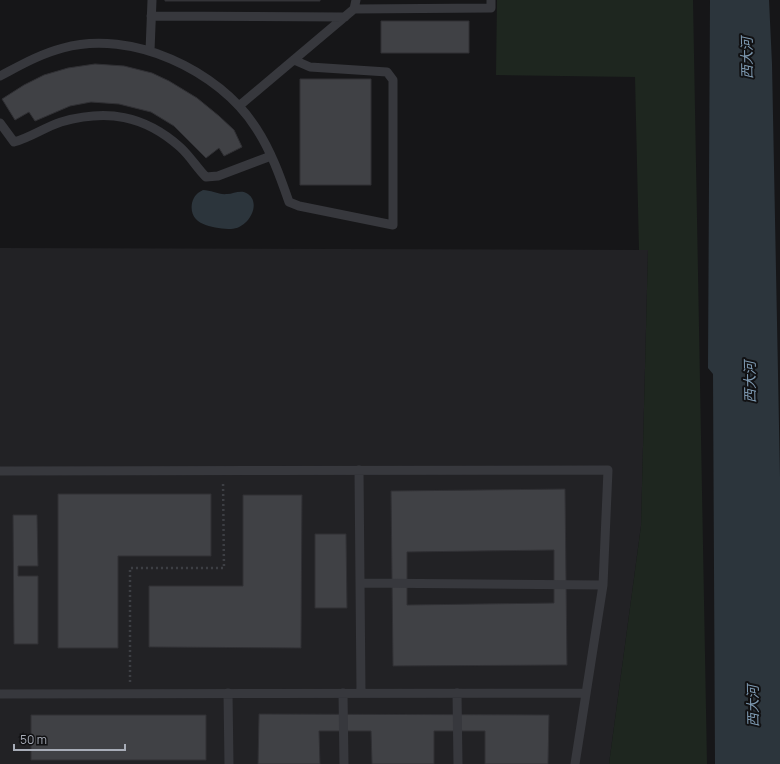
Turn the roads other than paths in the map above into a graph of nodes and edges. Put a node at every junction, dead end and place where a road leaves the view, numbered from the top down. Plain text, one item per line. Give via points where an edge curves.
1 (152, 0) edge
2 (491, 0) edge
3 (355, 5) edge
4 (151, 16) junction
5 (345, 17) junction
6 (150, 51) junction
7 (294, 60) junction
8 (0, 76) edge
9 (239, 106) junction
10 (0, 123) edge
11 (271, 156) junction
12 (359, 470) junction
13 (0, 471) edge
14 (360, 583) junction
15 (603, 585) junction
16 (586, 692) junction
17 (228, 693) junction
18 (343, 693) junction
19 (361, 693) junction
20 (457, 693) junction
21 (0, 694) edge
22 (229, 764) edge
23 (344, 764) edge
24 (458, 764) edge
25 (575, 764) edge

1 - 4 lane
2 - 3 lane via 491,8
3 - 5 lane
4 - 5 lane
4 - 6 lane
5 - 7 lane
6 - 8 lane via 128,45 94,44 64,47 32,58
6 - 9 lane via 160,53 197,73
7 - 9 lane
7 - 11 lane via 310,67 387,72 393,80 393,225 289,202
9 - 11 lane via 255,126
10 - 11 lane via 14,142 59,123 88,115 112,115 140,122 160,131 181,148 206,177 218,176
12 - 13 lane
12 - 14 lane
12 - 15 lane via 608,470
14 - 15 lane
14 - 19 lane
15 - 16 lane
16 - 20 lane
16 - 25 lane
17 - 18 lane
17 - 21 lane
17 - 22 lane
18 - 19 lane
18 - 23 lane
19 - 20 lane
20 - 24 lane

